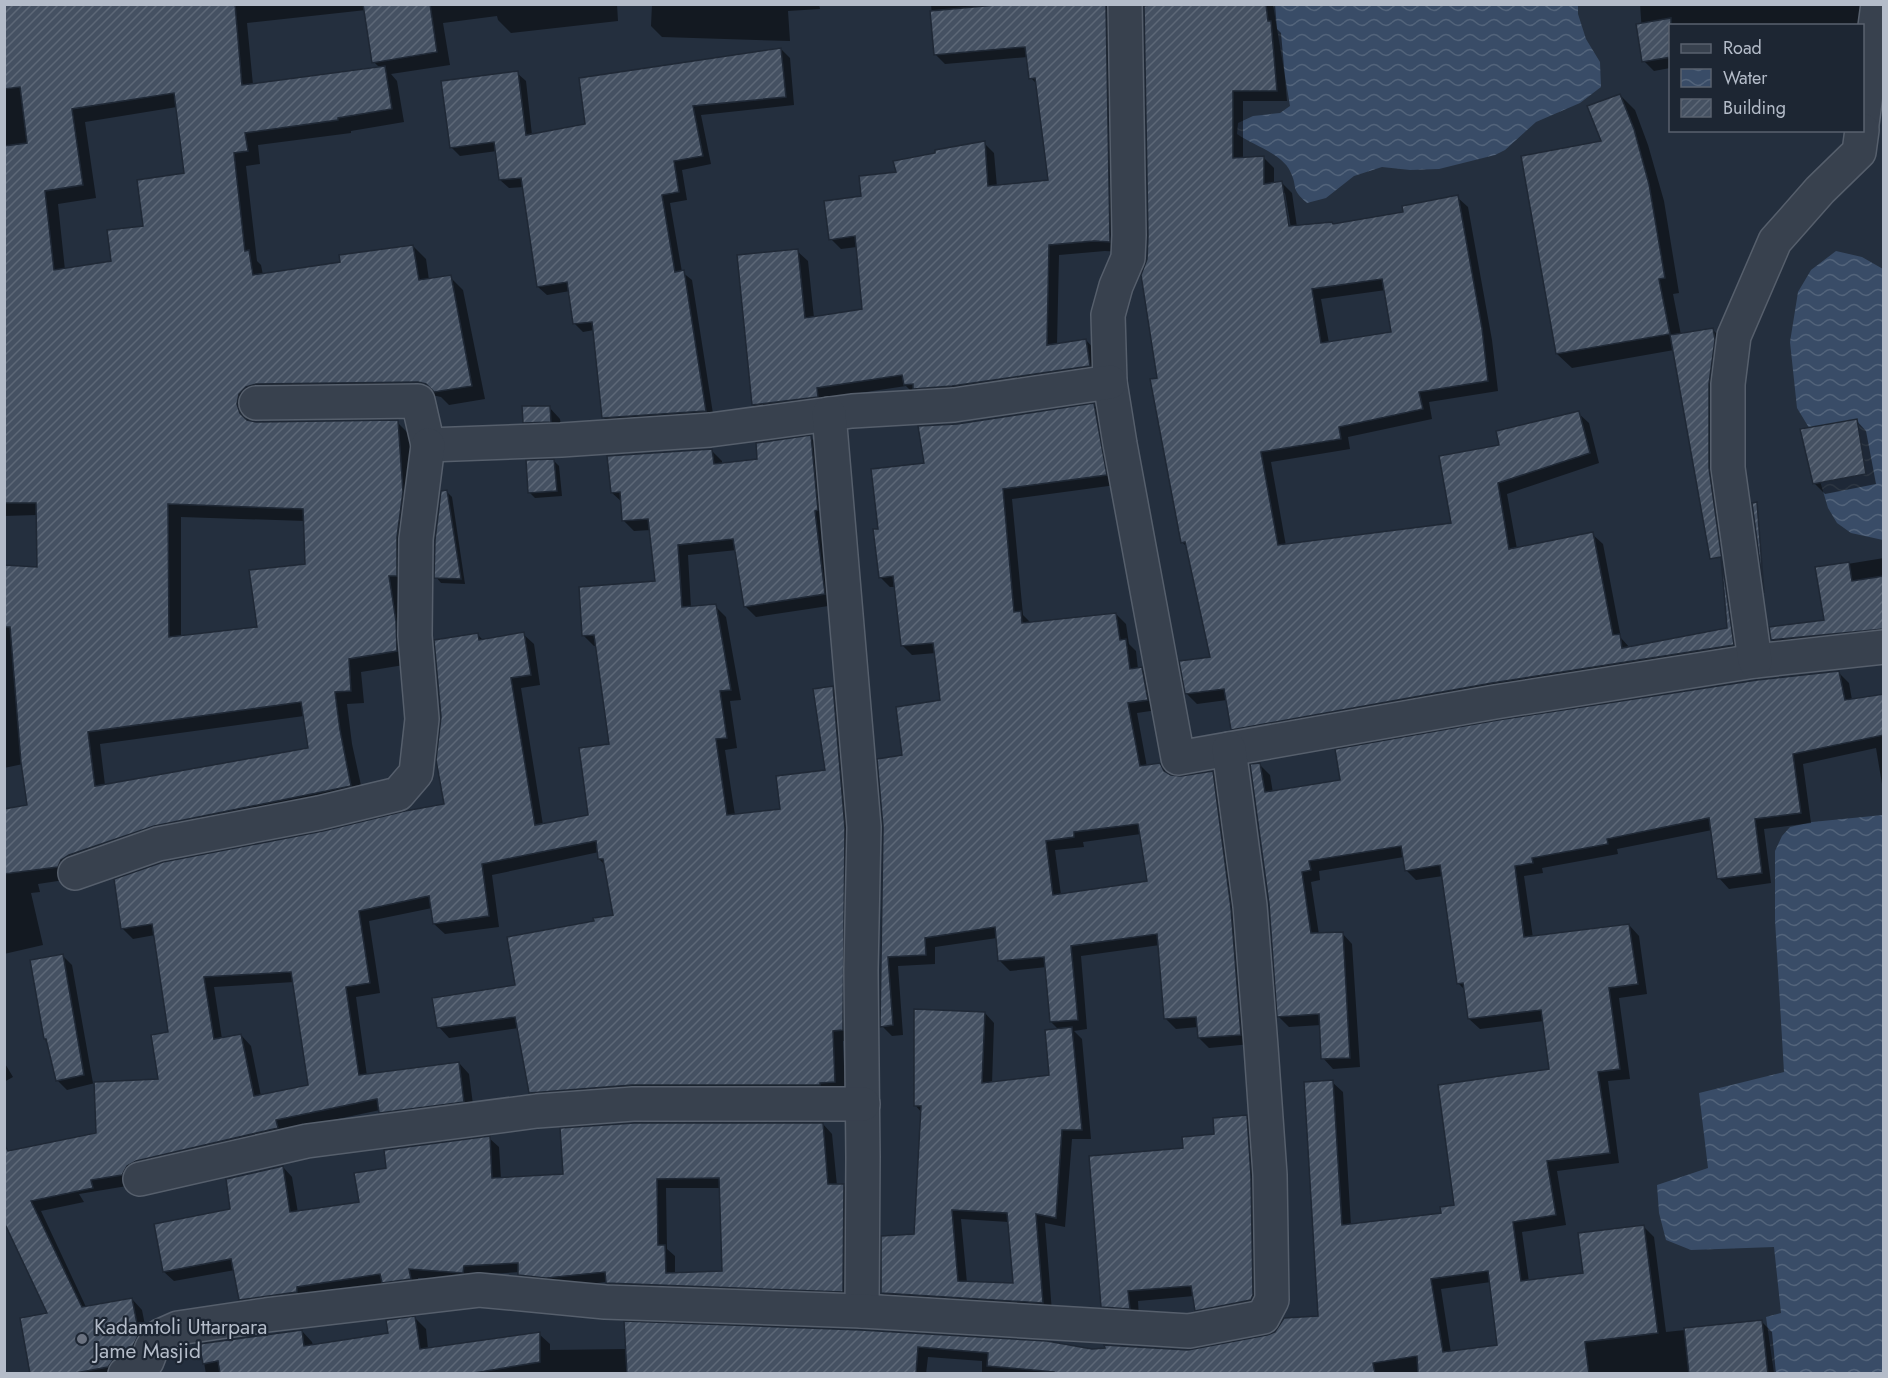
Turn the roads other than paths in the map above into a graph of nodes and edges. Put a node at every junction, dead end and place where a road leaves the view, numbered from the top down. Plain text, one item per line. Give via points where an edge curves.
1 (1125, 4) edge
2 (1878, 4) edge
3 (1864, 116) edge
4 (1862, 132) edge
5 (1110, 382) junction
6 (256, 403) dead end
7 (829, 414) junction
8 (428, 445) junction
9 (1884, 647) edge
10 (1755, 661) junction
11 (1229, 749) junction
12 (75, 873) dead end
13 (863, 1104) junction
14 (140, 1179) dead end
15 (862, 1311) junction
16 (125, 1374) edge

1 - 5 street via 1129,235 1128,258 1108,315
2 - 3 street
4 - 10 street via 1859,152 1776,241 1734,336 1728,384 1728,468
5 - 7 street via 954,405
5 - 11 street via 1178,758
6 - 8 street via 418,401
7 - 8 street via 710,430
7 - 13 street via 864,827
8 - 12 street via 416,539 415,636 422,719 416,773 398,794 158,844
9 - 10 street
10 - 11 street
11 - 15 street via 1250,906 1270,1175 1272,1300 1263,1317 1189,1331
13 - 14 street via 633,1104 537,1111 307,1141
13 - 15 street
15 - 16 street via 605,1302 479,1290 178,1328 160,1336 147,1361

